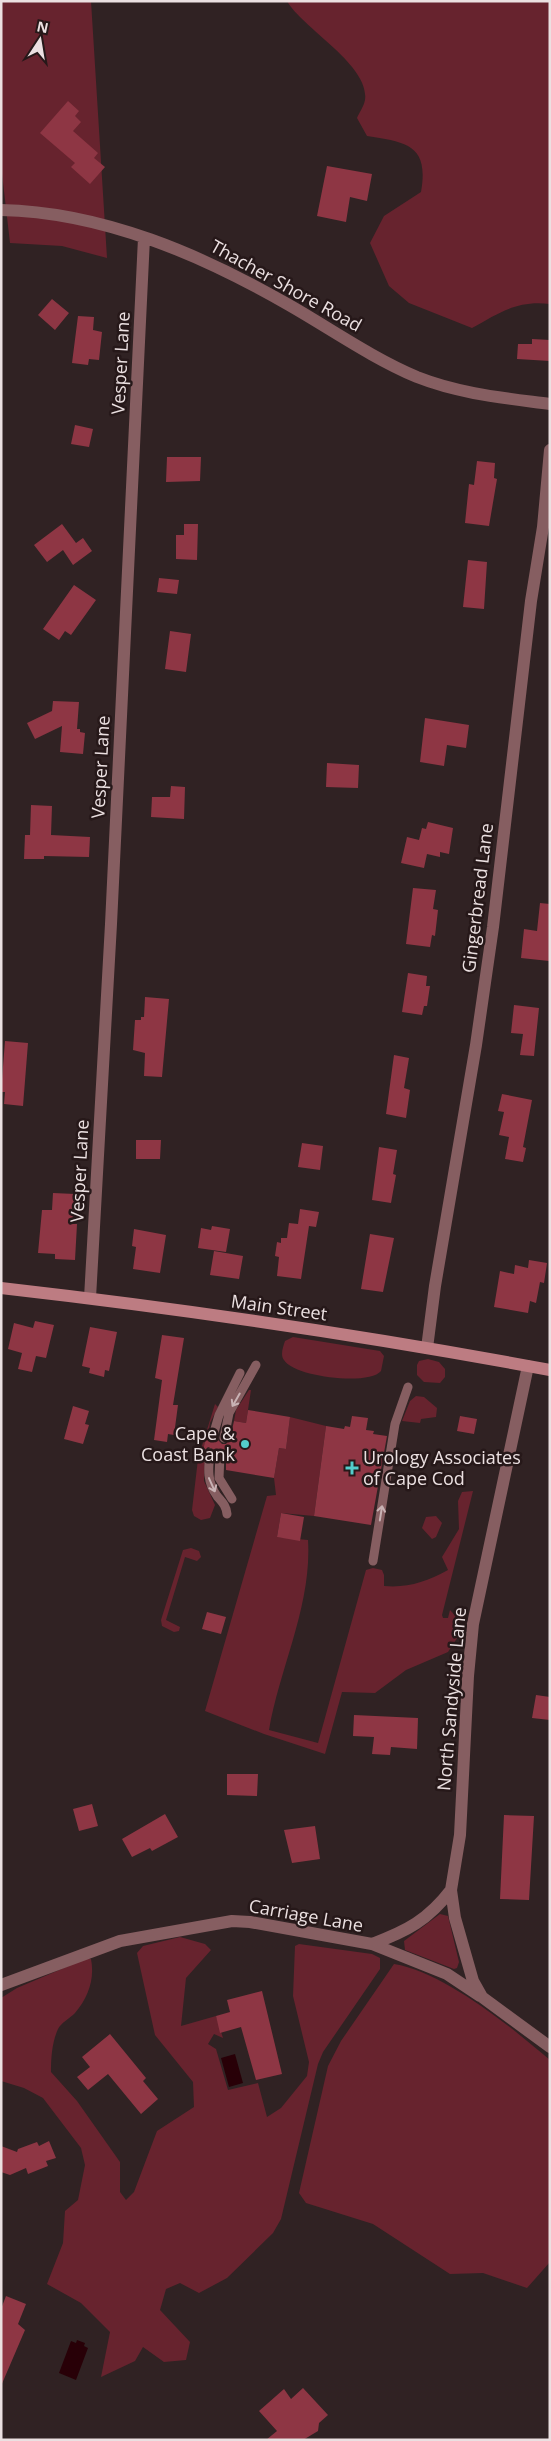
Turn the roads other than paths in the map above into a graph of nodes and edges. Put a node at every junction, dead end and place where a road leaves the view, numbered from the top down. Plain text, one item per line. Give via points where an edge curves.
1 (1, 210) edge
2 (144, 238) junction
3 (550, 404) edge
4 (550, 450) edge
5 (1, 1288) edge
6 (90, 1298) junction
7 (428, 1348) junction
8 (256, 1366) dead end
9 (528, 1366) junction
10 (550, 1370) edge
11 (240, 1372) dead end
12 (408, 1387) dead end
13 (213, 1436) dead end
14 (224, 1438) dead end
15 (210, 1453) dead end
16 (220, 1454) dead end
17 (232, 1499) dead end
18 (227, 1514) dead end
19 (373, 1561) dead end
20 (451, 1890) junction
21 (372, 1944) junction
22 (1, 1984) edge
23 (482, 1997) junction
24 (550, 2046) edge

1 - 2 street, Thacher Shore Road via 59,215
2 - 3 street, Thacher Shore Road via 234,274 416,376 471,393
2 - 6 street, Vesper Lane
4 - 7 street, Gingerbread Lane via 493,927 435,1286
5 - 6 main road, Main Street
6 - 7 main road, Main Street
7 - 9 main road, Main Street
8 -> 14 lane via 229,1413
9 - 10 main road, Main Street
9 - 20 street, North Sandyside Lane via 473,1624 460,1835
11 - 13 lane via 219,1414
19 -> 12 lane via 394,1424
15 -> 18 lane via 208,1476
16 - 17 lane via 219,1478
20 - 21 street via 424,1919 404,1932
20 - 23 street, North Sandyside Lane via 455,1918 473,1981
21 - 22 street, Carriage Lane via 250,1922 214,1923 120,1941
21 - 23 street, Carriage Lane via 447,1974
23 - 24 street, North Sandyside Lane

